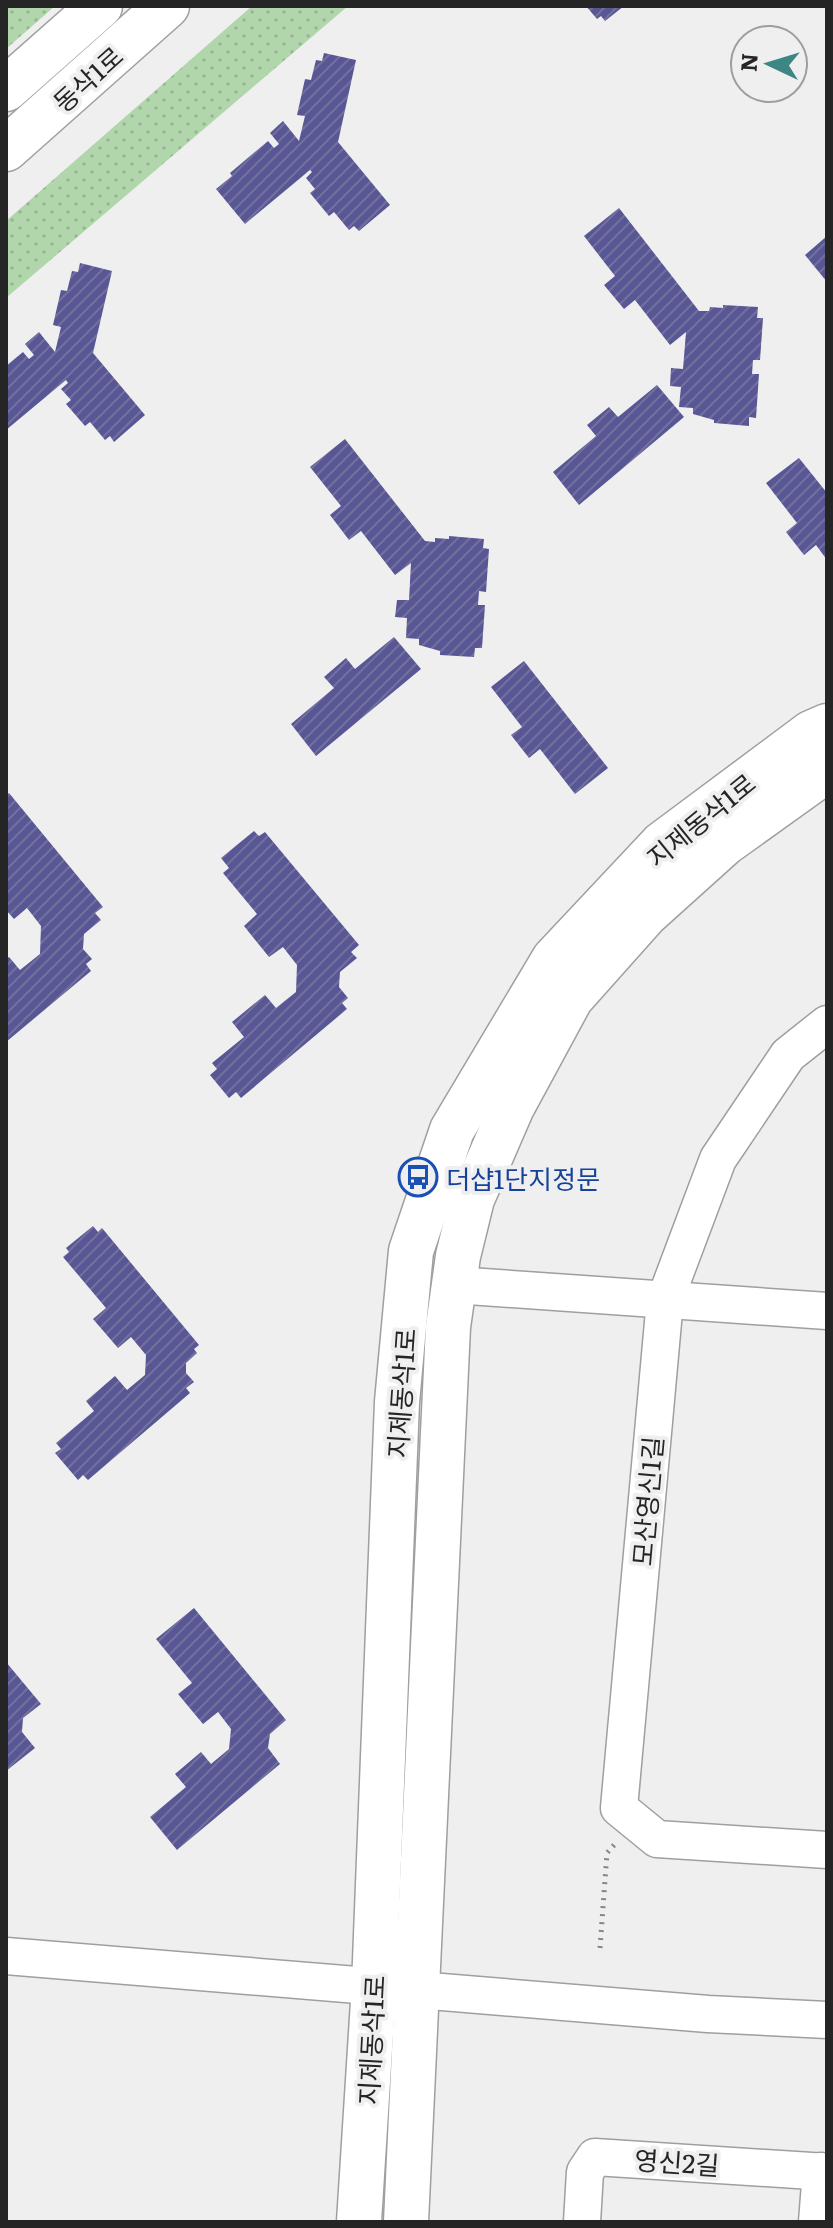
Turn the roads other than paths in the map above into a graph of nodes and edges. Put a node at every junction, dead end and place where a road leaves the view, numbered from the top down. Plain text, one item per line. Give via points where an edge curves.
1 (100, 6) edge
2 (167, 6) edge
3 (6, 89) edge
4 (6, 149) edge
5 (827, 726) edge
6 (827, 770) edge
7 (827, 1024) edge
8 (454, 1285) junction
9 (665, 1300) junction
10 (827, 1311) edge
11 (827, 1850) edge
12 (6, 1956) edge
13 (374, 1986) junction
14 (420, 1989) junction
15 (827, 2020) edge
16 (824, 2171) edge
17 (359, 2222) edge
18 (406, 2222) edge
19 (582, 2222) edge
20 (817, 2222) edge

1 - 3 street, 동삭1로
2 - 4 street, 동삭1로
5 - 13 street, 지제동삭1로 via 662,844 554,959 452,1130 411,1251 397,1402
6 - 8 street, 지제동삭1로 via 725,843 645,915 571,998 512,1107 472,1199
7 - 9 street, 모산영신1길 via 788,1055 718,1159
8 - 9 street
8 - 14 street, 지제동삭1로
9 - 10 street
9 - 11 street, 모산영신1길 via 619,1808 657,1839
12 - 13 street
13 - 14 street
13 - 17 street, 지제동삭1로
14 - 15 street
14 - 18 street, 지제동삭1로
16 - 19 street, 영신2길 via 595,2157 585,2172
16 - 20 street

